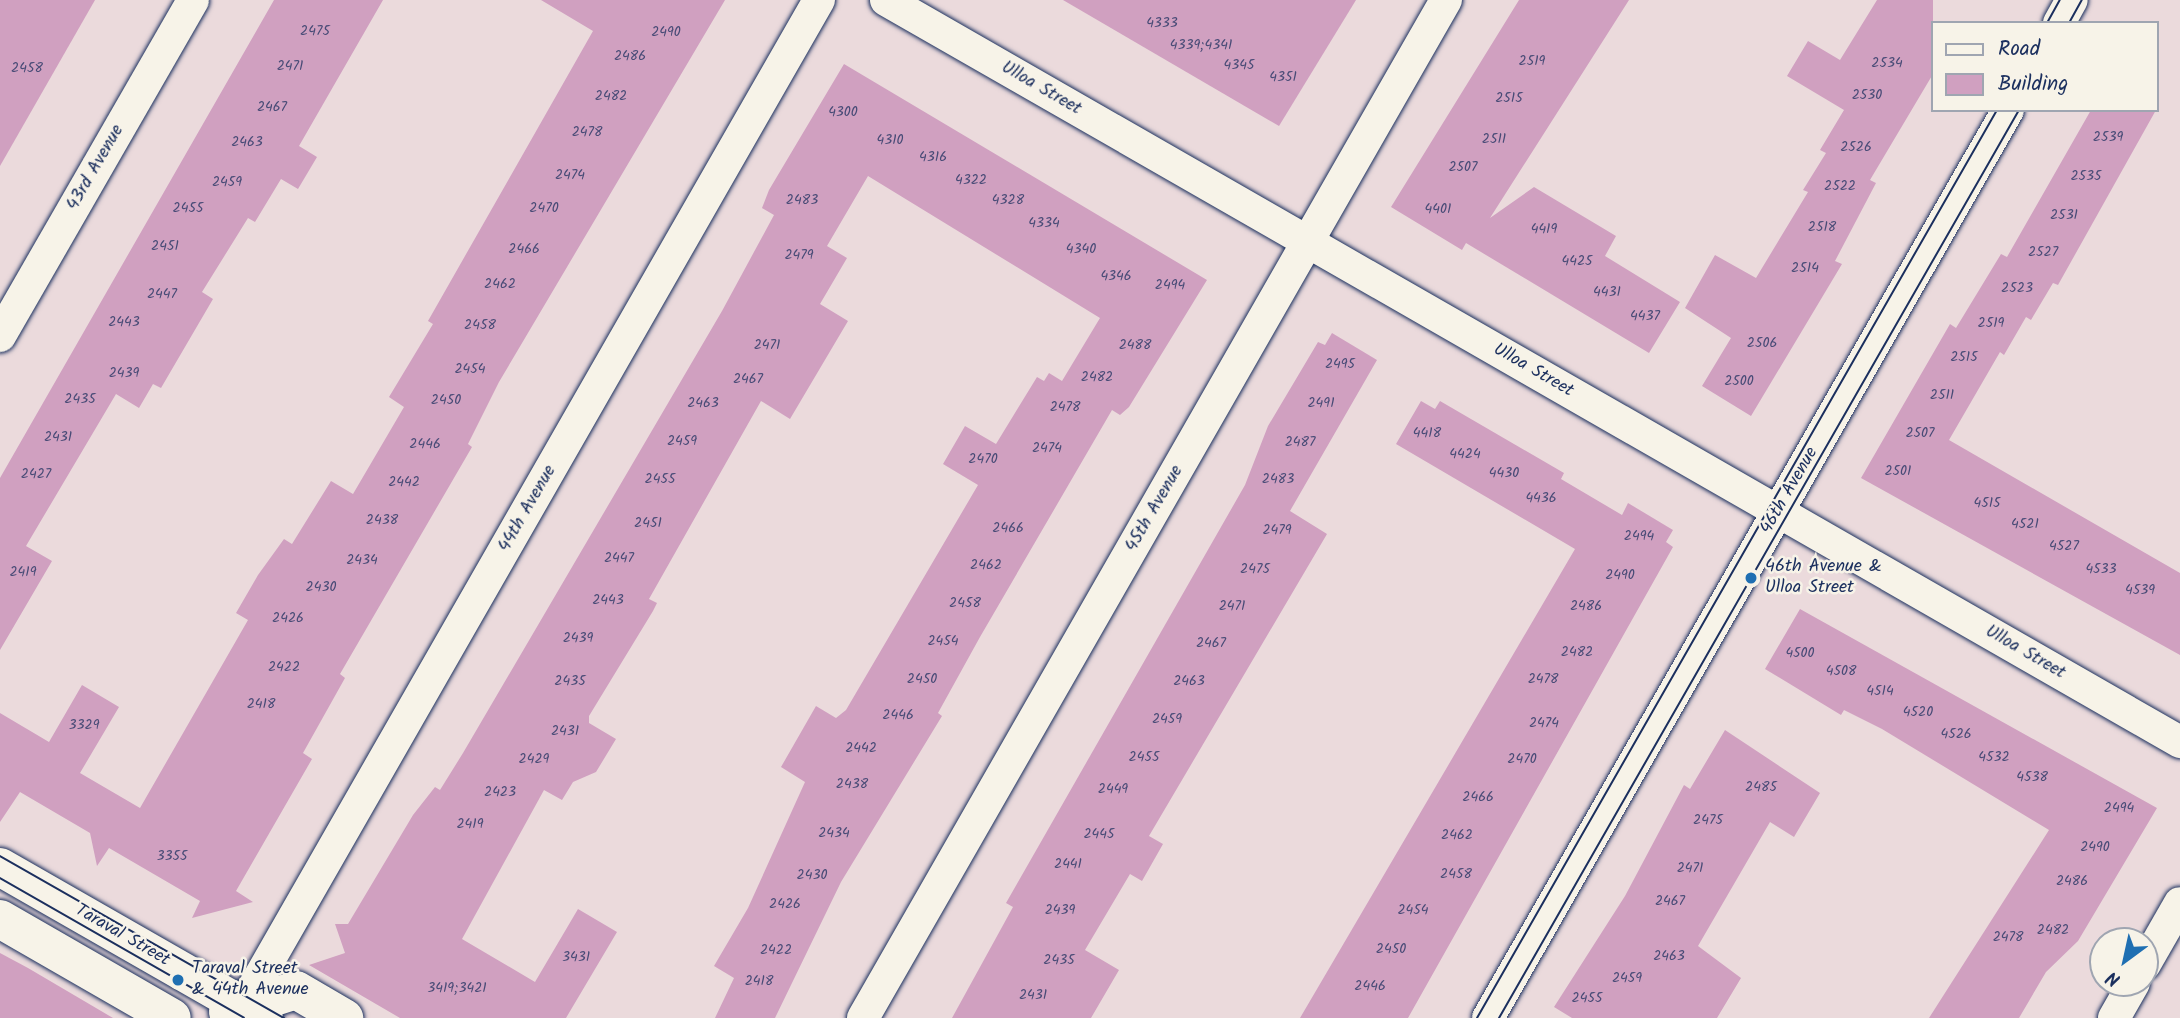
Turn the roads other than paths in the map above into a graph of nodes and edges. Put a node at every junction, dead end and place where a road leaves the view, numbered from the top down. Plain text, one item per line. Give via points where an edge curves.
1 (193, 0) edge
2 (819, 0) edge
3 (886, 0) edge
4 (1446, 0) edge
5 (2071, 0) edge
6 (2060, 21) edge
7 (2007, 112) edge
8 (1308, 242) junction
9 (0, 336) edge
10 (1778, 512) junction
11 (2180, 742) edge
12 (0, 867) edge
13 (2180, 903) edge
14 (0, 919) edge
15 (2159, 940) edge
16 (2126, 997) edge
17 (239, 1015) edge
18 (172, 1018) edge
19 (344, 1018) edge
20 (863, 1018) edge
21 (1488, 1018) edge
22 (2114, 1018) edge

1 - 9 street, 43rd Avenue
2 - 17 street, 44th Avenue
3 - 8 street, Ulloa Street
4 - 8 street, 45th Avenue
5 - 6 street
7 - 10 street, 46th Avenue
8 - 10 street, Ulloa Street
8 - 20 street, 45th Avenue
10 - 11 street, Ulloa Street
10 - 21 street, 46th Avenue
12 - 17 street, Taraval Street
13 - 15 street
14 - 18 street
16 - 22 street
17 - 19 street via 296,990

